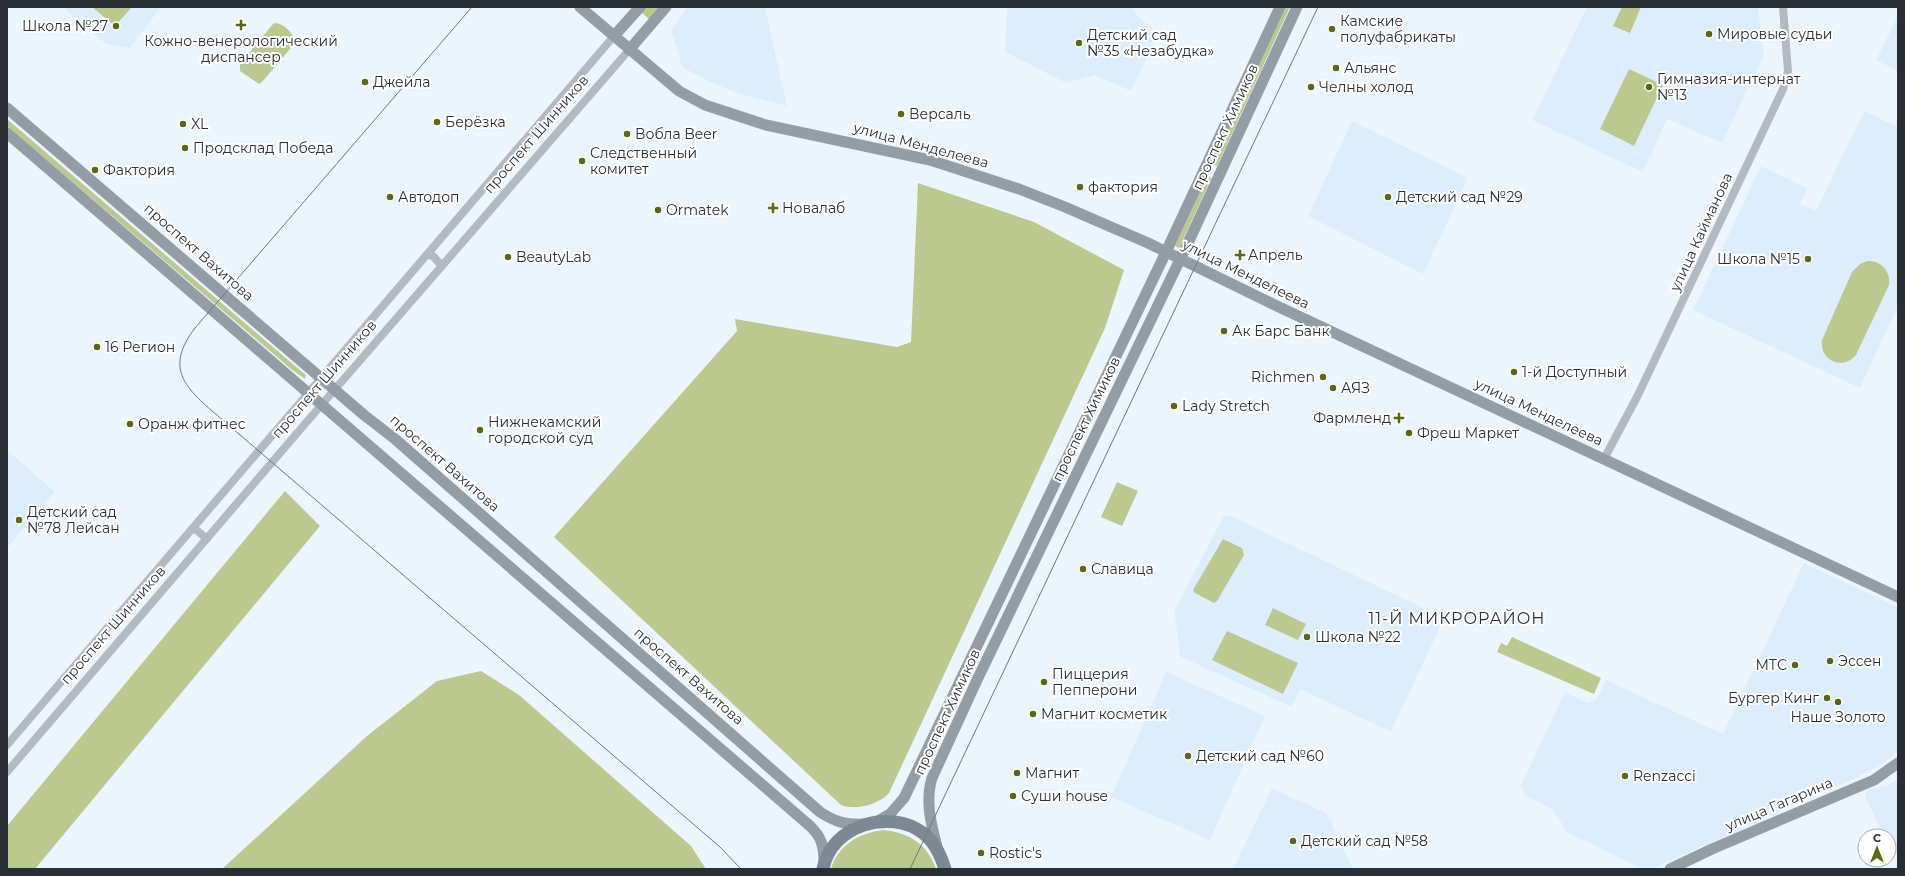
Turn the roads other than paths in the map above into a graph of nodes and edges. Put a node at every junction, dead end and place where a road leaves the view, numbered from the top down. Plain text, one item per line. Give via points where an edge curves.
1 (580, 7) edge
2 (640, 7) edge
3 (666, 7) edge
4 (1280, 7) edge
5 (1297, 7) edge
6 (1782, 7) edge
7 (631, 17) junction
8 (646, 30) junction
9 (614, 36) junction
10 (629, 50) junction
11 (7, 108) edge
12 (7, 133) edge
13 (1198, 180) junction
14 (1213, 189) junction
15 (1166, 252) junction
16 (428, 255) junction
17 (1180, 259) junction
18 (442, 266) junction
19 (321, 378) junction
20 (334, 390) junction
21 (308, 393) junction
22 (322, 405) junction
23 (1082, 424) junction
24 (1097, 430) junction
25 (1604, 459) junction
26 (194, 528) junction
27 (207, 539) junction
28 (1898, 597) edge
29 (7, 744) edge
30 (1898, 763) edge
31 (7, 772) edge
32 (873, 822) junction
33 (938, 850) junction
34 (823, 867) edge
35 (945, 869) edge
36 (1670, 869) edge

1 - 9 main road, улица Менделеева
2 - 7 main road, проспект Шинников
3 - 8 main road, проспект Шинников
4 - 13 main road, проспект Химиков
5 - 14 main road, проспект Химиков
6 - 25 street, улица Кайманова via 1788,71 1783,89 1638,395
7 - 8 main road via 633,25 639,30
7 - 9 main road, проспект Шинников
8 - 10 main road, проспект Шинников
9 - 10 main road, улица Менделеева
9 - 16 street, проспект Шинников
10 - 15 main road, улица Менделеева via 678,91 705,105 766,125 889,150 957,168 1065,207
10 - 18 street, проспект Шинников
11 - 19 main road, проспект Вахитова
12 - 21 main road
13 - 14 main road via 1206,173 1212,173
13 - 15 main road, проспект Химиков
14 - 17 main road, проспект Химиков
15 - 17 main road, улица Менделеева
15 - 23 main road, проспект Химиков
16 - 18 street via 433,256
16 - 19 street, проспект Шинников
17 - 24 main road, проспект Химиков
17 - 25 main road, улица Менделеева
18 - 20 street, проспект Шинников
19 - 20 main road, проспект Вахитова
19 - 21 street, проспект Шинников
20 - 22 street, проспект Шинников
20 - 32 main road, проспект Вахитова via 395,439 820,812 841,823 854,825
21 - 22 main road
21 - 26 street, проспект Шинников
22 - 27 street, проспект Шинников
22 - 34 main road via 818,833 823,844
23 - 24 main road
23 - 32 main road, проспект Химиков via 904,798 890,814
24 - 33 main road, проспект Химиков via 932,778 928,802
25 - 28 main road, улица Менделеева
26 - 27 street
26 - 29 street, проспект Шинников
27 - 31 street, проспект Шинников
30 - 36 main road, улица Гагарина via 1874,780
32 - 33 main road, проспект Вахитова via 895,822 915,828
32 - 34 main road via 842,837 834,845
33 - 35 main road, проспект Вахитова

